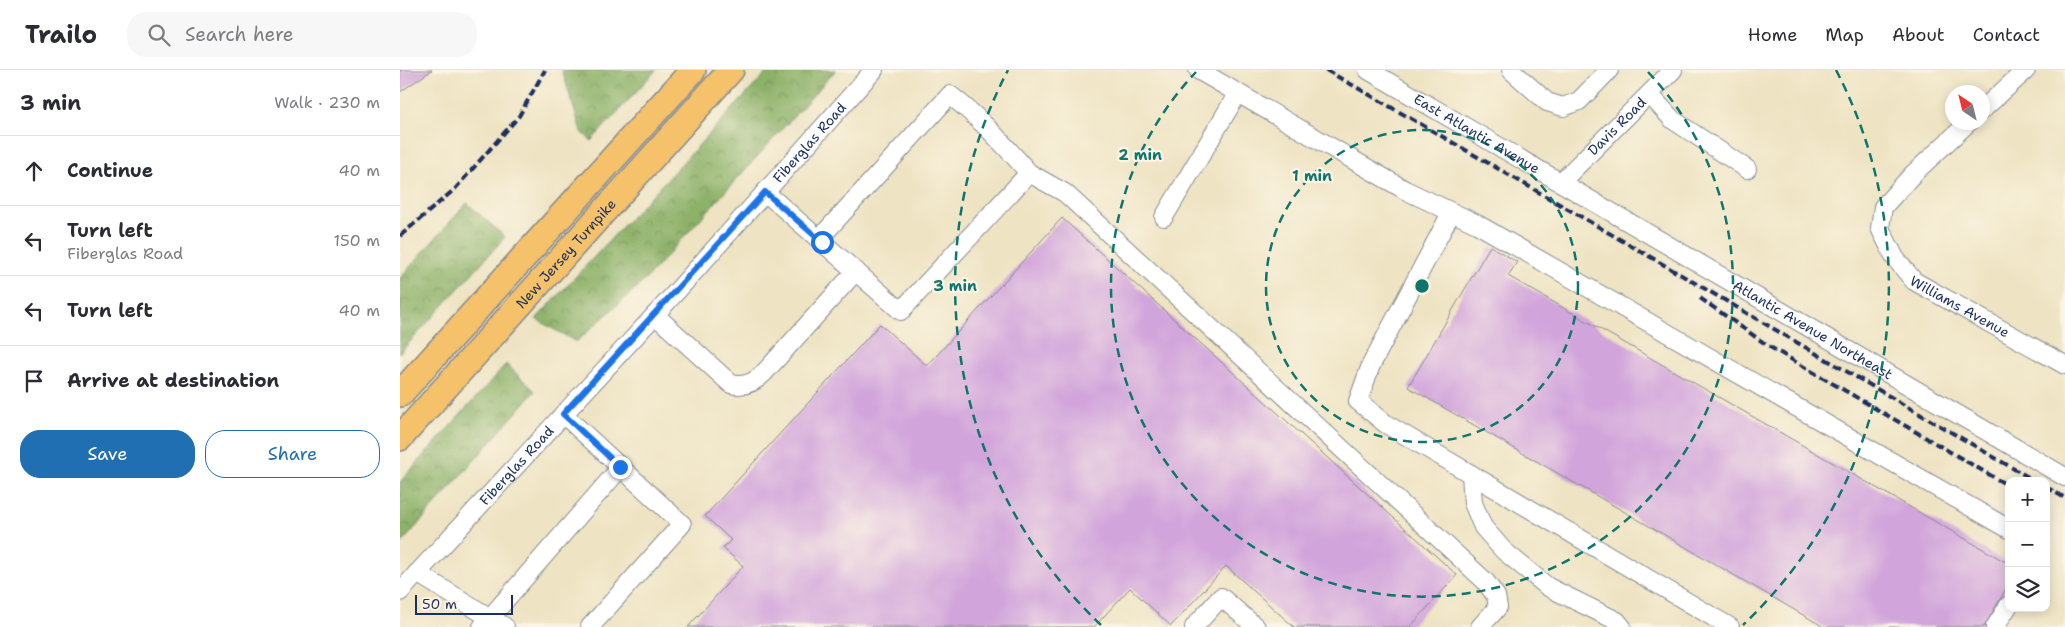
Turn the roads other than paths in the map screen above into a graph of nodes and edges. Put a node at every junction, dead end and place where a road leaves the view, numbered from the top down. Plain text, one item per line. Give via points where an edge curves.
1 (693, 70) edge
2 (731, 70) edge
3 (874, 70) edge
4 (1198, 70) edge
5 (1368, 70) edge
6 (1511, 70) edge
7 (1609, 70) edge
8 (1673, 70) edge
9 (2026, 70) edge
10 (1238, 93) junction
11 (1649, 94) junction
12 (1990, 103) edge
13 (1960, 130) edge
14 (1747, 169) dead end
15 (1029, 173) junction
16 (1561, 182) junction
17 (765, 192) junction
18 (1451, 213) junction
19 (1164, 217) dead end
20 (819, 239) junction
21 (856, 271) junction
22 (655, 315) junction
23 (2065, 365) edge
24 (400, 394) edge
25 (563, 414) junction
26 (400, 438) edge
27 (620, 467) junction
28 (1471, 474) junction
29 (2065, 477) edge
30 (2005, 527) edge
31 (417, 573) junction
32 (400, 592) edge
33 (2005, 611) edge
34 (493, 624) edge
35 (590, 627) edge
36 (1194, 627) edge
37 (1256, 627) edge
38 (1480, 627) edge
39 (1622, 627) edge
40 (1730, 627) edge
41 (1995, 627) edge

1 - 24 highway
2 - 26 highway, New Jersey Turnpike
3 - 17 street, Fiberglas Road
4 - 10 street
5 - 16 street, East Atlantic Avenue
6 - 7 street via 1547,102 1563,107 1579,101
8 - 11 street, Davis Road
9 - 12 street
10 - 18 street via 1404,190
10 - 19 street
11 - 14 street via 1673,120
11 - 16 street, Davis Road
13 - 23 street, Williams Avenue via 1883,207 1880,228 1895,258 1914,281
15 - 20 street via 994,133 950,95
15 - 21 street via 901,311
15 - 38 street via 1065,193 1485,581 1496,596 1498,607
16 - 29 street, Atlantic Avenue Northeast
17 - 20 street
17 - 22 street, Fiberglas Road
18 - 28 street via 1371,365 1358,401 1386,424
18 - 30 street via 1494,234
20 - 21 street
21 - 22 street via 756,381 740,386 731,384
22 - 25 street, Fiberglas Road
25 - 27 street
25 - 31 street, Fiberglas Road
27 - 34 street
27 - 35 street via 682,524
28 - 39 street via 1473,503 1483,526 1504,552 1548,587
28 - 40 street
31 - 32 street, Fiberglas Road
31 - 34 street
33 - 41 street
36 - 37 street via 1221,597

